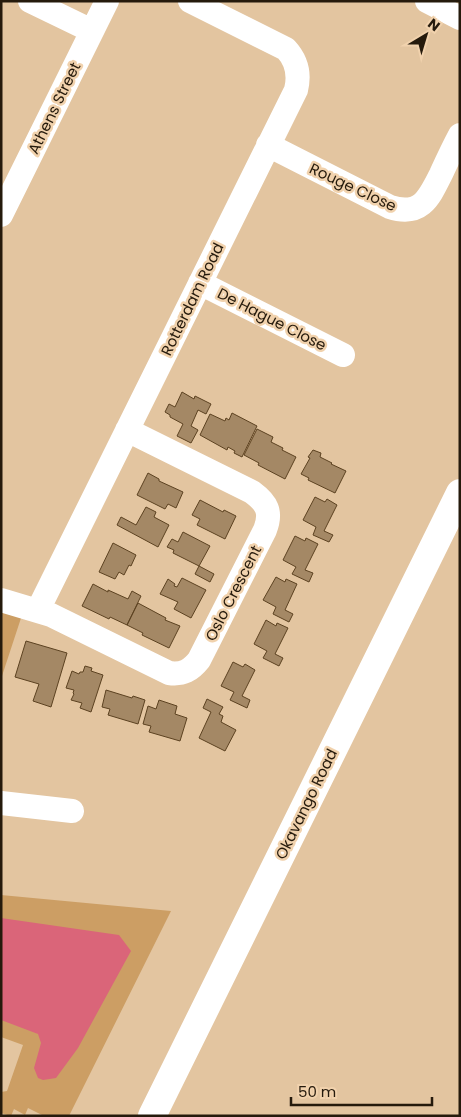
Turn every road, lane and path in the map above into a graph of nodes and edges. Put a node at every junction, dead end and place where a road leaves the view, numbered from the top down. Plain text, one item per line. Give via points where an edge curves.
1 (30, 1) edge
2 (107, 1) edge
3 (190, 1) edge
4 (427, 1) edge
5 (231, 10) edge
6 (460, 18) edge
7 (92, 31) junction
8 (460, 136) edge
9 (268, 145) junction
10 (7, 188) edge
11 (1, 215) edge
12 (200, 283) junction
13 (343, 355) dead end
14 (127, 430) junction
15 (460, 492) edge
16 (1, 600) edge
17 (38, 610) junction
18 (1, 803) edge
19 (72, 811) dead end
20 (152, 1116) edge

1 - 7 street
2 - 7 street, Athens Street
3 - 5 street, Rotterdam Road
4 - 6 street
5 - 9 street, Rotterdam Road via 286,49 297,67 296,90
7 - 10 street, Athens Street
8 - 9 street, Rouge Close via 431,194 422,204 408,210 390,207
9 - 12 street, Rotterdam Road
10 - 11 street, Athens Street
12 - 13 street, De Hague Close
12 - 14 street, Rotterdam Road
14 - 17 street, Rotterdam Road
14 - 17 street, Oslo Crescent via 259,497 268,510 265,530 200,660 188,671 176,674 161,670
15 - 20 main road, Okavango Road
16 - 17 street
18 - 19 street

